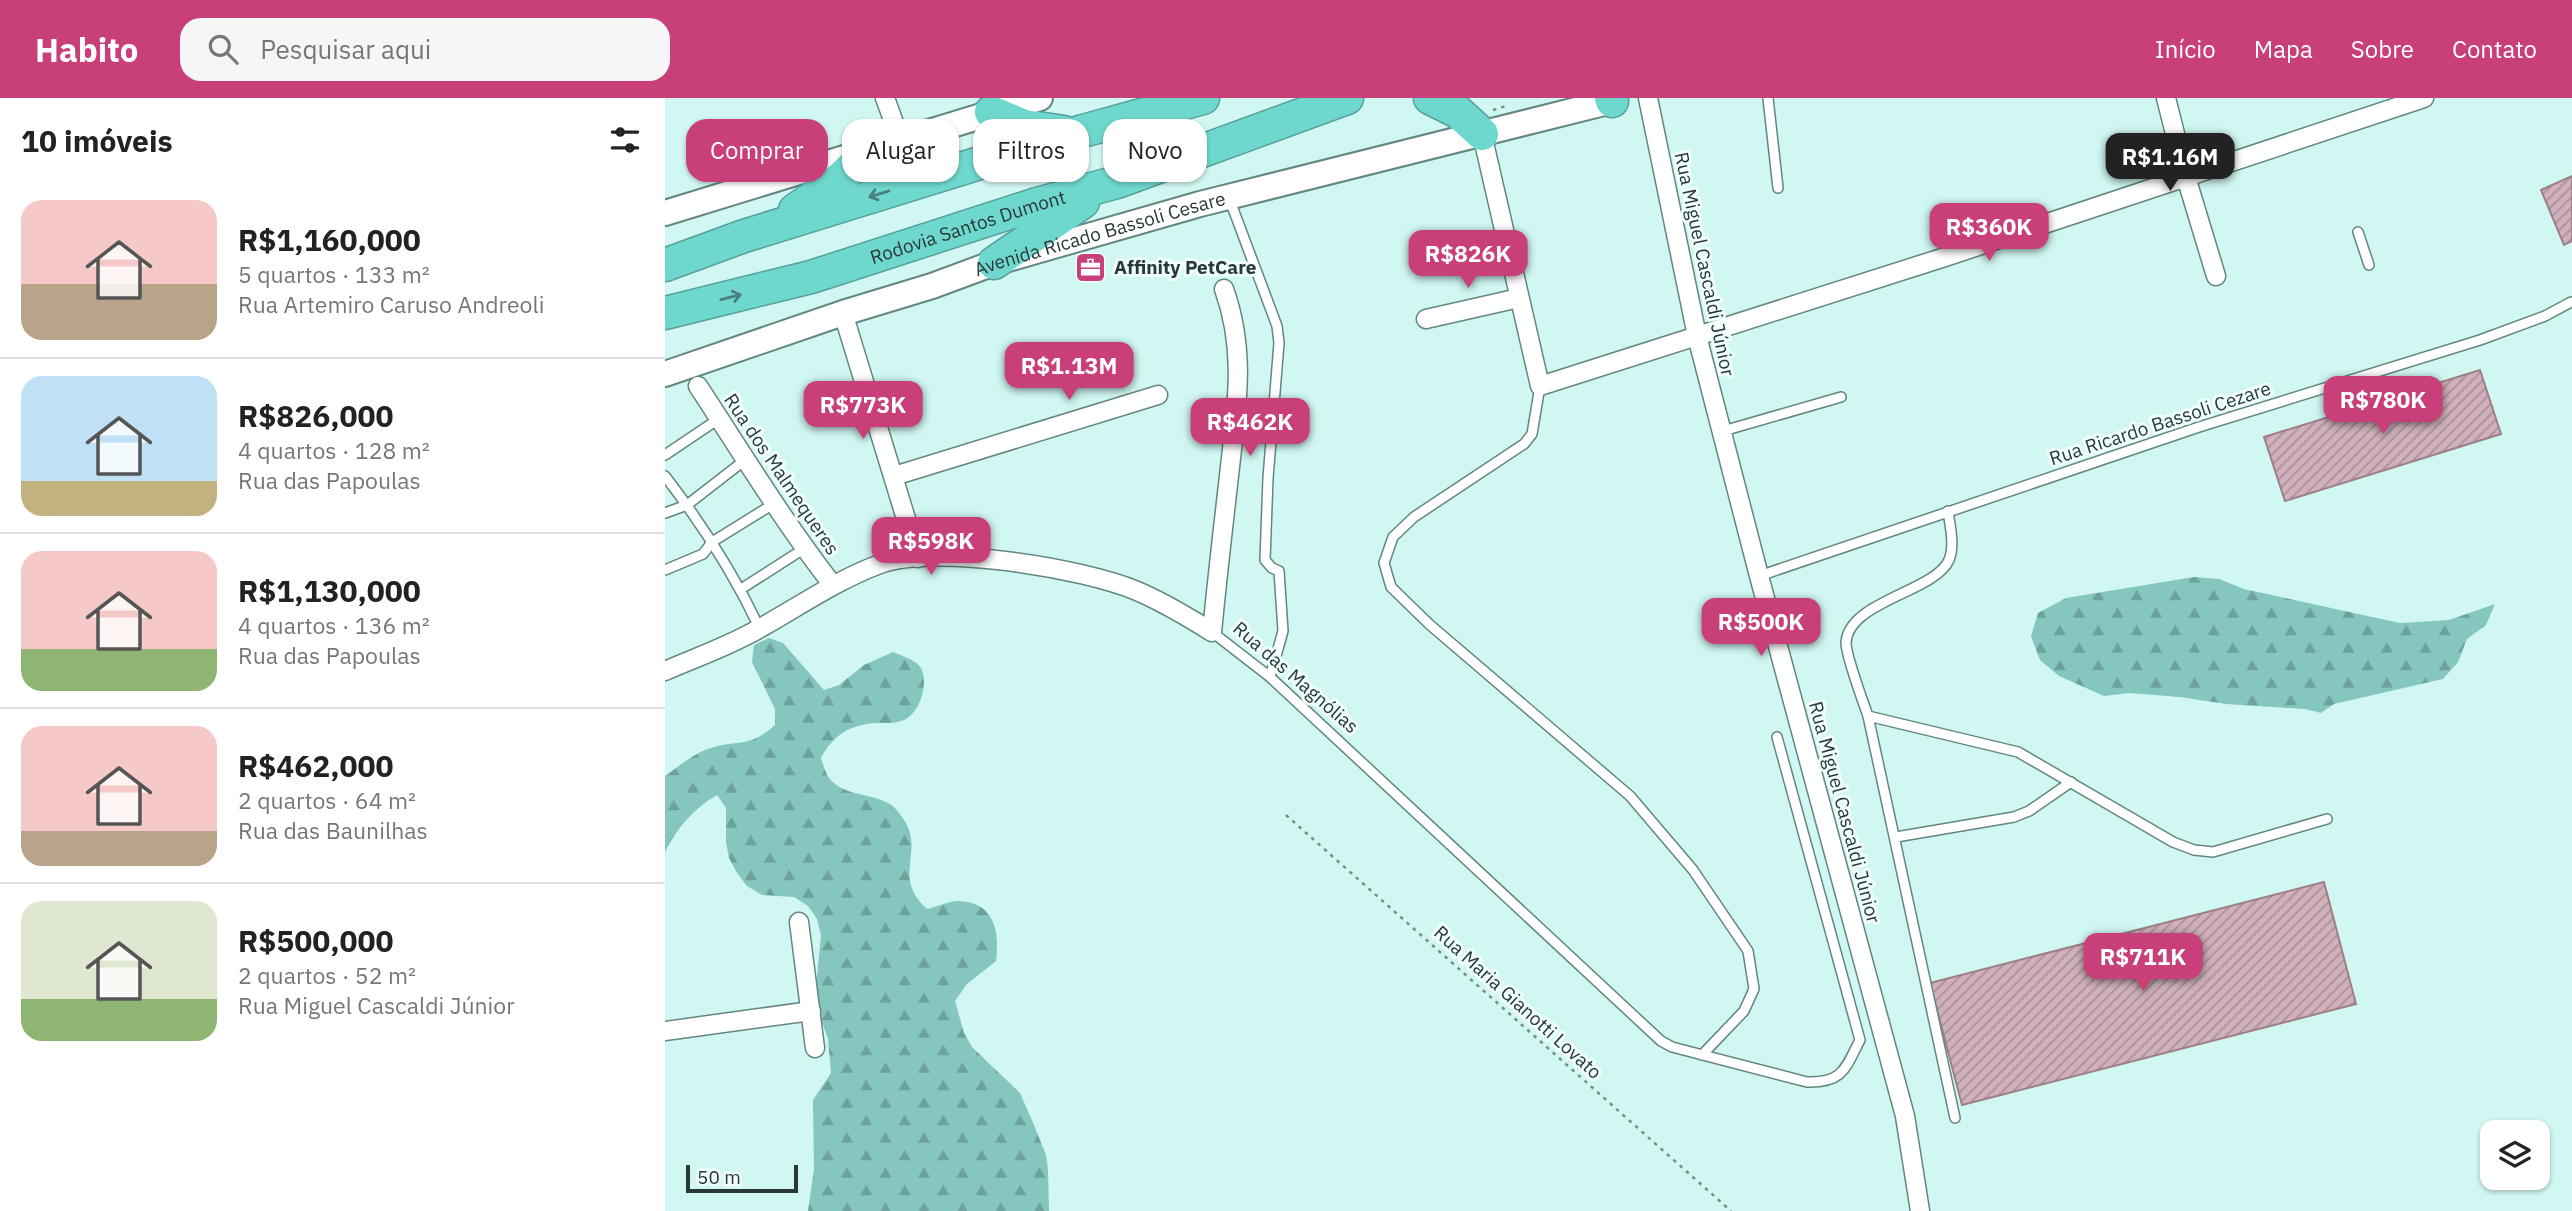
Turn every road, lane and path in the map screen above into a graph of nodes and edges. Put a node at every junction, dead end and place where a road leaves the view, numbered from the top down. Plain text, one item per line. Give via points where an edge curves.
1 (885, 98) edge
2 (1040, 98) edge
3 (1203, 98) edge
4 (1347, 98) edge
5 (1430, 98) edge
6 (1648, 98) edge
7 (1768, 98) edge
8 (2166, 98) edge
9 (2424, 98) edge
10 (1615, 99) edge
11 (991, 112) junction
12 (893, 119) edge
13 (1005, 119) edge
14 (959, 123) edge
15 (1089, 129) edge
16 (1482, 134) junction
17 (1207, 149) edge
18 (842, 160) edge
19 (973, 165) edge
20 (842, 177) edge
21 (2186, 177) junction
22 (1117, 182) joint
23 (1778, 188) dead end
24 (1228, 196) junction
25 (665, 213) edge
26 (2358, 232) dead end
27 (744, 236) junction
28 (994, 263) junction
29 (665, 265) edge
30 (2369, 265) dead end
31 (2216, 276) dead end
32 (1224, 289) dead end
33 (1519, 298) junction
34 (2572, 303) edge
35 (665, 313) edge
36 (843, 313) junction
37 (1426, 319) dead end
38 (1697, 336) junction
39 (665, 374) edge
40 (698, 386) dead end
41 (1540, 386) junction
42 (1159, 395) dead end
43 (1841, 397) dead end
44 (720, 418) junction
45 (1723, 431) junction
46 (665, 454) edge
47 (745, 460) junction
48 (665, 476) edge
49 (894, 476) junction
50 (775, 503) junction
51 (687, 505) junction
52 (1948, 511) junction
53 (665, 513) edge
54 (712, 542) junction
55 (805, 548) junction
56 (918, 558) junction
57 (665, 570) edge
58 (1759, 576) junction
59 (832, 584) junction
60 (741, 589) junction
61 (760, 629) junction
62 (1212, 632) junction
63 (665, 671) edge
64 (1270, 677) junction
65 (1868, 716) junction
66 (1777, 737) dead end
67 (2071, 782) junction
68 (1286, 815) dead end
69 (2327, 820) dead end
70 (1896, 838) junction
71 (799, 922) dead end
72 (811, 1011) junction
73 (665, 1031) edge
74 (815, 1048) dead end
75 (1702, 1055) junction
76 (1955, 1118) dead end
77 (1731, 1211) edge
78 (1920, 1211) edge

1 - 12 street
2 - 11 street
3 - 15 highway
4 - 17 highway, Rodovia Santos Dumont
5 - 16 highway via 1458,112
6 - 38 street, Rua Miguel Cascaldi Júnior
7 - 23 lane
8 - 21 street
9 - 21 street
10 - 16 street, Avenida Ricado Bassoli Cesare
11 - 13 highway
11 - 14 street
16 - 24 street, Avenida Ricado Bassoli Cesare
16 - 33 street
18 - 25 street
19 -> 27 highway
20 - 27 highway via 812,200
21 - 31 street
21 - 38 street
22 - 28 highway
35 -> 22 highway, Rodovia Santos Dumont via 811,276
24 - 28 street, Avenida Ricado Bassoli Cesare
24 - 64 lane via 1277,326 1279,343 1265,560 1279,571 1283,631
26 - 30 lane
27 - 29 highway
28 - 36 street, Avenida Ricado Bassoli Cesare
32 - 62 street via 1234,317 1239,356
33 - 37 street
33 - 41 street
34 - 52 lane, Rua Ricardo Bassoli Cezare via 2480,340
36 - 39 street, Avenida Ricado Bassoli Cesare
36 - 49 street
38 - 41 street
38 - 45 street, Rua Miguel Cascaldi Júnior
40 - 44 street, Rua dos Malmequeres
41 - 75 lane via 1532,434 1524,444 1414,517 1393,537 1384,563 1391,587 1429,624 1630,796 1693,870 1748,951 1754,989 1744,1011
42 - 49 street
43 - 45 lane
44 - 46 lane
44 - 47 street, Rua dos Malmequeres
45 - 58 street, Rua Miguel Cascaldi Júnior
47 - 50 street, Rua dos Malmequeres
47 - 51 lane
48 - 51 lane
49 - 56 street
50 - 54 lane
50 - 55 street, Rua dos Malmequeres
51 - 53 lane
51 - 54 lane
52 - 58 lane, Rua Ricardo Bassoli Cezare
52 - 65 lane via 1949,560 1939,572 1863,615 1851,629 1846,643
54 - 57 lane via 703,554
54 - 60 lane
55 - 59 street, Rua dos Malmequeres
55 - 60 lane
56 - 59 street, Rua das Magnólias via 883,563
56 - 62 street, Rua das Magnólias via 973,557 1097,577 1137,591
58 - 78 street, Rua Miguel Cascaldi Júnior via 1905,1116
59 - 61 street, Rua das Magnólias
60 - 61 lane
61 - 63 street, Rua das Magnólias
62 - 64 lane, Rua das Magnólias
64 - 75 lane, Rua das Magnólias via 1661,1041
65 - 67 lane via 2018,752
65 - 70 lane
66 - 75 lane via 1860,1040 1843,1073 1827,1083
67 - 69 lane via 2193,850 2213,852
67 - 70 lane via 2014,817
68 - 77 path, Rua Maria Gianotti Lovato
70 - 76 lane
71 - 72 street
72 - 73 street
72 - 74 street

